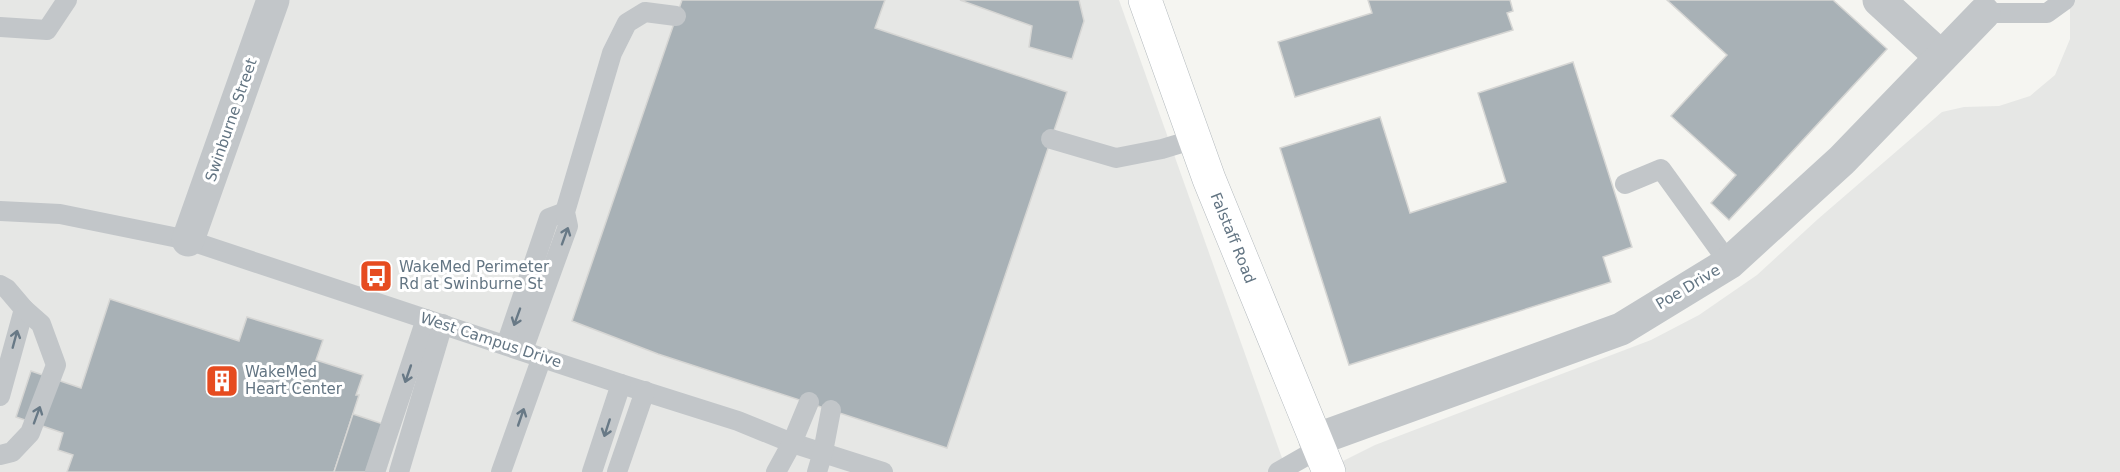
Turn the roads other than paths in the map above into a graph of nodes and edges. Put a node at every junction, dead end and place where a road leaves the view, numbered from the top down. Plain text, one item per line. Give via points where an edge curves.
1 (67, 0) edge
2 (273, 0) edge
3 (1145, 0) edge
4 (1879, 0) edge
5 (2065, 0) edge
6 (1984, 13) joint
7 (676, 16) dead end
8 (0, 27) edge
9 (1941, 57) junction
10 (1052, 139) dead end
11 (1195, 139) junction
12 (1625, 184) dead end
13 (0, 211) edge
14 (188, 240) junction
15 (1729, 263) junction
16 (0, 285) edge
17 (24, 309) junction
18 (434, 321) junction
19 (515, 347) junction
20 (542, 357) junction
21 (621, 384) junction
22 (645, 391) junction
23 (0, 396) edge
24 (809, 402) dead end
25 (831, 410) dead end
26 (792, 443) junction
27 (824, 452) junction
28 (1321, 453) edge
29 (0, 455) edge
30 (375, 472) edge
31 (399, 472) edge
32 (501, 472) edge
33 (592, 472) edge
34 (617, 472) edge
35 (776, 472) edge
36 (817, 472) edge
37 (883, 472) edge
38 (1278, 472) edge

1 - 8 lane via 47,30
2 - 14 street, Swinburne Street
3 - 11 street, Falstaff Road
4 - 9 street
5 - 6 lane via 2047,13
6 - 9 street, Poe Drive
7 - 19 lane via 645,12 627,23 612,53 565,212 568,226
9 - 15 street, Poe Drive via 1842,160
10 - 11 lane via 1116,158
11 - 28 street, Falstaff Road
12 - 15 lane via 1661,169
13 - 14 lane, West Campus Drive via 60,214
14 - 18 lane, West Campus Drive
15 - 28 street, Poe Drive via 1620,328
16 - 17 lane
23 -> 17 lane
29 -> 17 lane via 12,453 30,433 56,365 41,324
18 - 19 lane, West Campus Drive
18 -> 30 lane
18 - 31 lane
19 - 20 lane, West Campus Drive
20 - 21 lane, West Campus Drive
32 -> 20 lane
21 - 22 lane, West Campus Drive
21 -> 33 lane
22 - 26 lane, West Campus Drive
22 - 34 lane
24 - 26 lane
25 - 27 lane
26 - 27 lane, West Campus Drive
26 - 35 lane
27 - 36 lane
27 - 37 lane, West Campus Drive
28 - 38 lane

